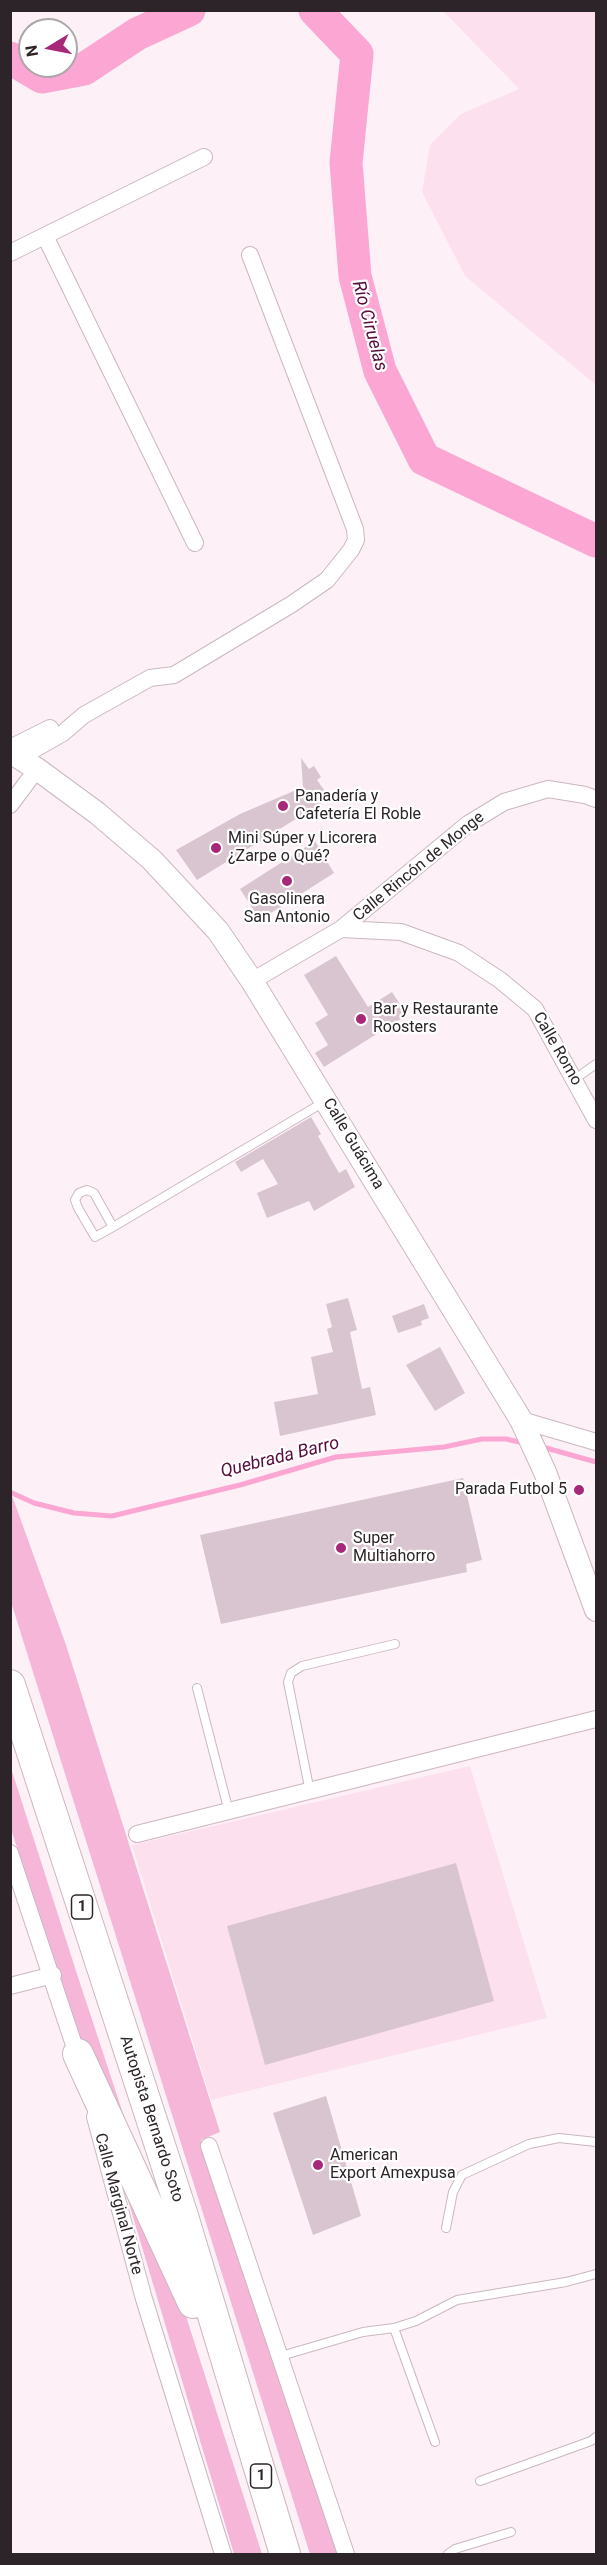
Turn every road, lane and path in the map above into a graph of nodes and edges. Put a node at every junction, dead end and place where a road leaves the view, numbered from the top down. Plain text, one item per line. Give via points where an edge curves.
1 (204, 157) dead end
2 (45, 236) junction
3 (10, 253) edge
4 (250, 255) dead end
5 (195, 543) dead end
6 (19, 757) edge
7 (597, 799) edge
8 (10, 805) edge
9 (341, 929) junction
10 (252, 981) junction
11 (597, 1064) edge
12 (575, 1079) junction
13 (326, 1100) junction
14 (597, 1120) edge
15 (113, 1227) junction
16 (524, 1426) junction
17 (597, 1442) edge
18 (597, 1610) edge
19 (395, 1644) dead end
20 (10, 1685) edge
21 (197, 1688) dead end
22 (597, 1719) edge
23 (309, 1791) junction
24 (229, 1812) junction
25 (137, 1834) dead end
26 (12, 1862) edge
27 (52, 1976) junction
28 (10, 1986) edge
29 (78, 2054) junction
30 (597, 2142) edge
31 (209, 2146) dead end
32 (446, 2228) dead end
33 (597, 2274) edge
34 (394, 2328) junction
35 (281, 2356) junction
36 (237, 2398) junction
37 (597, 2436) edge
38 (435, 2442) dead end
39 (480, 2481) dead end
40 (511, 2532) dead end
41 (223, 2554) edge
42 (285, 2554) edge
43 (346, 2554) edge
44 (448, 2554) edge

1 - 2 street
2 - 3 street
2 - 5 street
4 - 6 street via 356,540 327,580 292,604 174,675 150,678
6 - 8 street
6 - 10 main road, Calle Guácima via 152,860 218,931
7 - 9 street, Calle Rincón de Monge via 548,789 504,802 468,824
9 - 10 street, Calle Rincón de Monge
9 - 12 street, Calle Romo via 401,932 459,953 535,1009
10 - 13 main road, Calle Guácima
11 - 12 lane
12 - 14 street, Calle Romo
13 - 15 lane
13 - 16 main road, Calle Guácima
15 - 15 lane via 94,1193 79,1193 75,1200 95,1237
16 - 17 street
16 - 18 main road, Calle Guácima
19 - 23 lane via 291,1672 288,1682
20 - 36 highway, Autopista Bernardo Soto / 1 via 182,2214
21 - 24 lane
22 - 23 street
23 - 24 street
24 - 25 street
26 - 27 street, Calle Marginal Norte
27 - 28 street
27 - 29 street, Calle Marginal Norte
29 - 36 highway
29 - 41 street, Calle Marginal Norte via 144,2299
30 - 32 lane via 559,2138 528,2144 462,2175 453,2192
31 - 35 street
33 - 34 lane via 457,2300
34 - 35 lane via 363,2332
34 - 38 lane
35 - 43 street
36 - 42 highway, Autopista Bernardo Soto / 1
37 - 39 lane
40 - 44 lane

